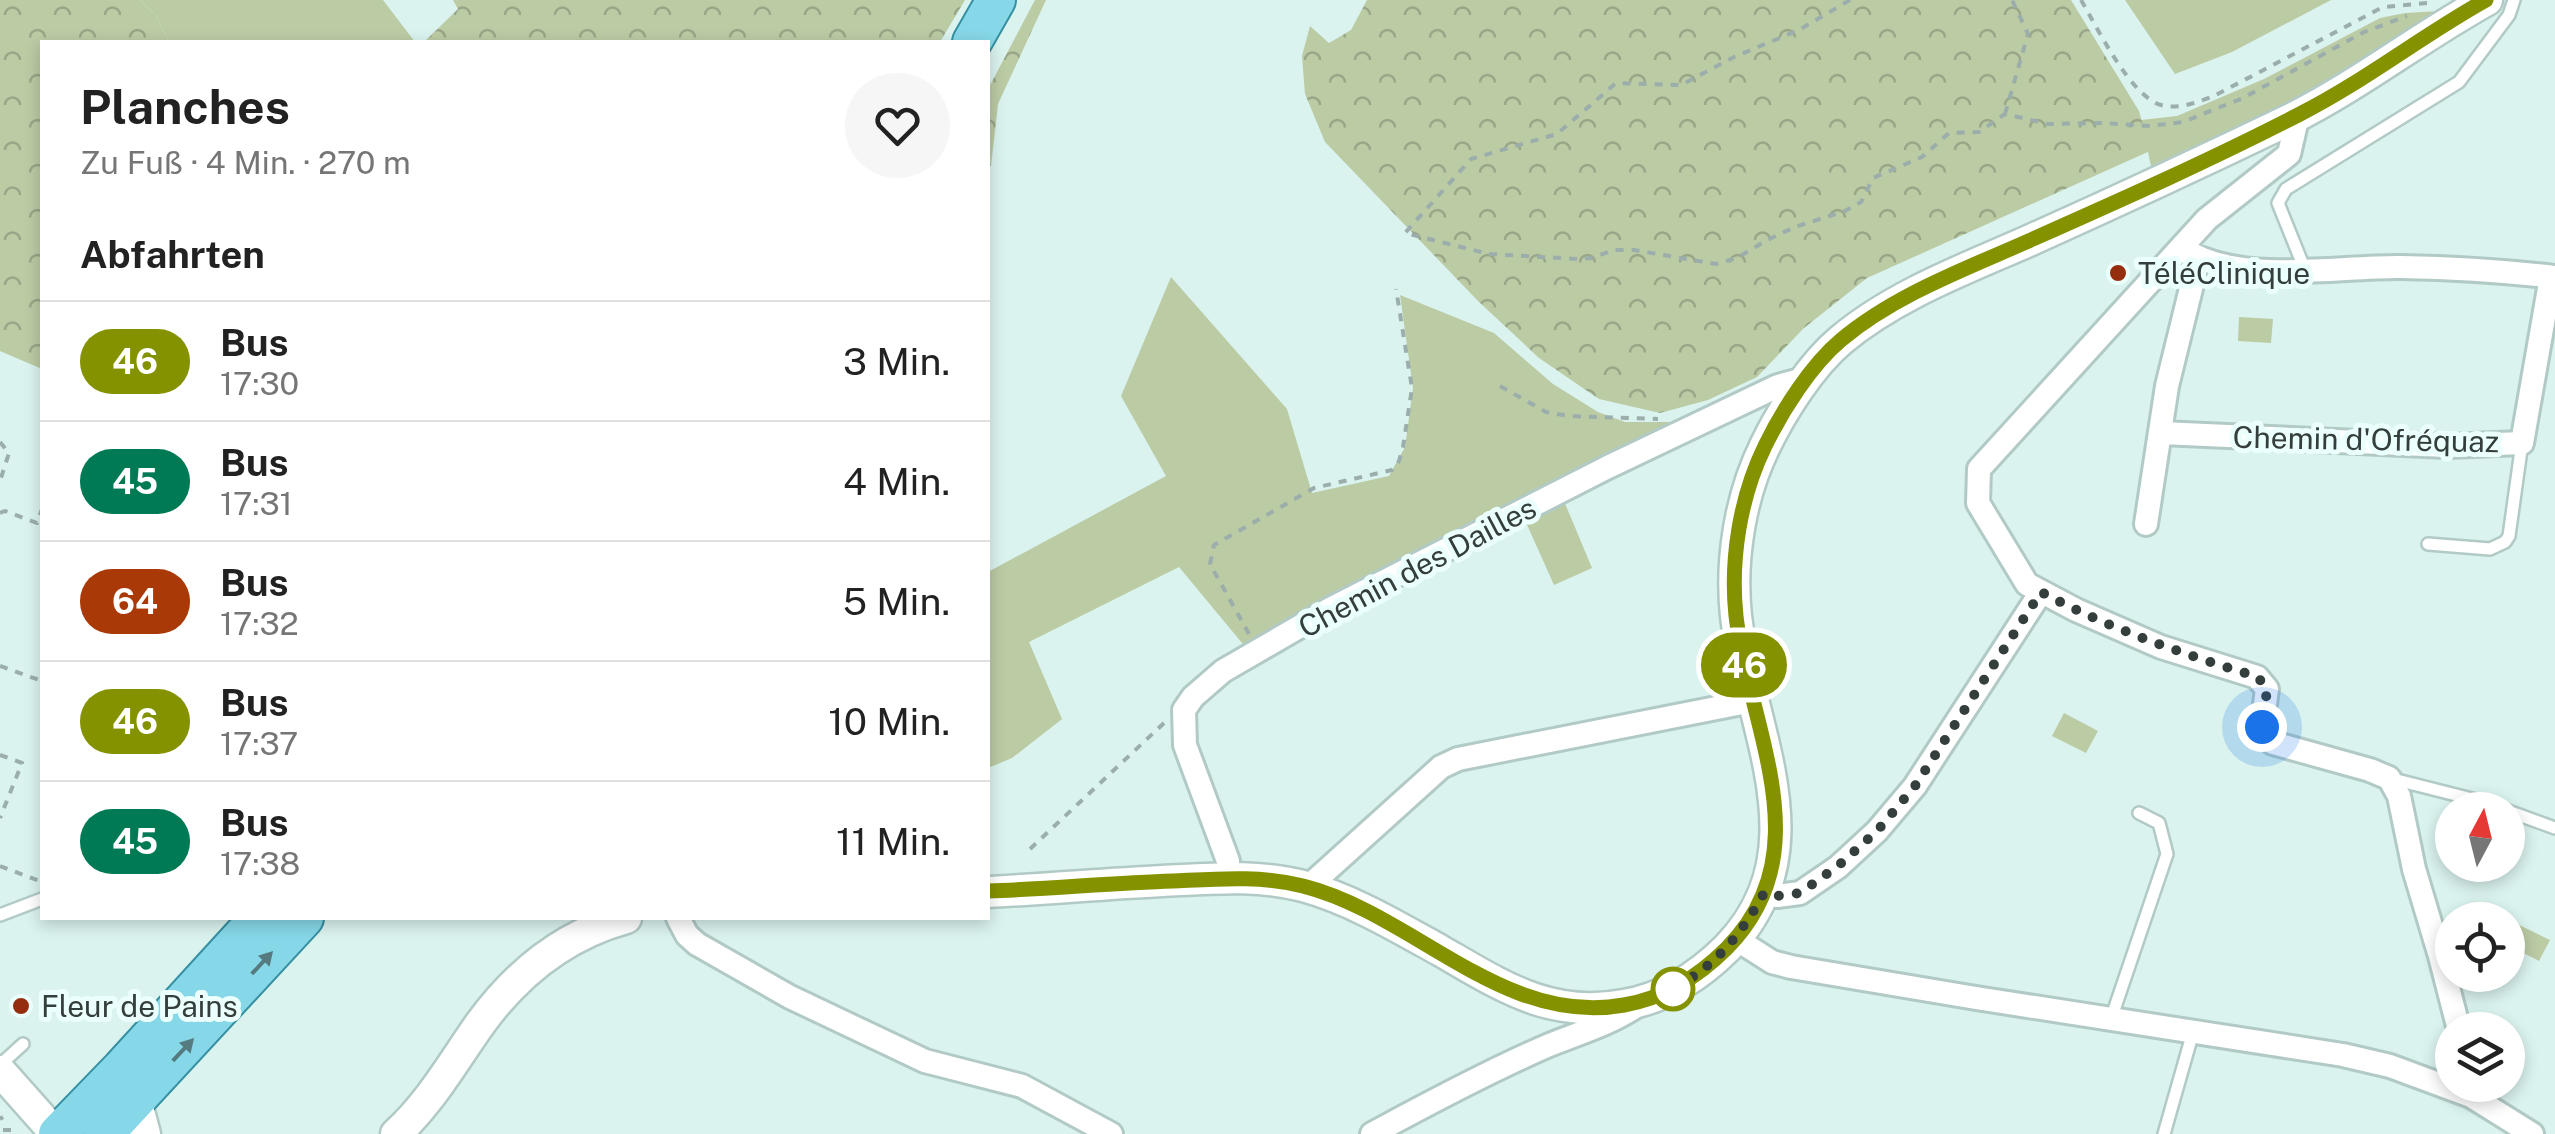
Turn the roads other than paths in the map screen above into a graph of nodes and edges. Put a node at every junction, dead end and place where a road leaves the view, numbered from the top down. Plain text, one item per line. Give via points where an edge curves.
1 (996, 0) edge
2 (2486, 0) edge
3 (2514, 0) edge
4 (973, 40) edge
5 (2298, 115) junction
6 (2190, 254) junction
7 (2305, 270) junction
8 (2553, 277) edge
9 (1807, 378) junction
10 (2162, 433) junction
11 (2522, 442) junction
12 (2146, 524) dead end
13 (2428, 544) dead end
14 (2041, 592) junction
15 (1752, 701) junction
16 (2388, 778) junction
17 (2444, 792) edge
18 (2140, 813) dead end
19 (2525, 818) edge
20 (2555, 828) edge
21 (1228, 861) dead end
22 (1308, 887) junction
23 (990, 892) edge
24 (1764, 893) junction
25 (40, 899) edge
26 (0, 914) edge
27 (257, 920) edge
28 (302, 920) edge
29 (620, 920) edge
30 (679, 920) edge
31 (1736, 938) junction
32 (1648, 999) junction
33 (2454, 1012) edge
34 (2111, 1019) junction
35 (2193, 1032) junction
36 (22, 1044) dead end
37 (0, 1068) edge
38 (2435, 1080) edge
39 (2486, 1102) edge
40 (140, 1117) edge
41 (57, 1134) edge
42 (104, 1134) edge
43 (396, 1134) edge
44 (1111, 1134) edge
45 (1372, 1134) edge
46 (2164, 1134) edge
47 (2532, 1134) edge

1 - 4 main road
2 - 5 street
3 - 7 lane via 2459,82 2286,189 2278,202
5 - 6 street via 2290,154 2207,219
5 - 9 street via 1934,283 1838,342
6 - 7 street, Chemin d'Ofréquaz via 2239,268
6 - 10 street
6 - 14 street via 1979,469 1978,503 2027,584
7 - 8 street, Chemin d'Ofréquaz via 2397,267
8 - 11 street, Chemin d'Ofréquaz
9 - 15 street via 1763,449 1745,498 1736,610
9 - 21 street, Chemin des Dailles via 1608,467 1330,610 1223,671 1193,696 1184,710 1185,744
10 - 11 street, Chemin d'Ofréquaz via 2450,446
10 - 12 street
11 - 13 lane via 2505,542 2490,549
14 - 16 street via 2161,646 2258,677 2267,690 2262,727 2273,743
14 - 24 street via 1915,786 1877,831 1800,893
15 - 22 street via 1441,766
15 - 24 street via 1777,824
16 - 17 lane
16 - 33 street via 2399,796
18 - 34 lane via 2159,824 2167,854
19 - 20 lane
22 - 23 street via 1248,878
22 - 32 street via 1365,910 1512,992 1549,1004 1598,1008
24 - 31 street
25 - 26 lane
27 - 41 main road
40 -> 28 main road
29 - 43 street via 558,947 508,989 438,1088
30 - 44 street via 697,944 818,1012 925,1062 1022,1086
31 - 32 street via 1685,983
31 - 34 street via 1790,966
32 - 45 street
34 - 35 street
35 - 38 street via 2343,1055
35 - 46 lane
36 - 37 lane
37 - 41 street
39 - 47 street
40 - 42 main road

